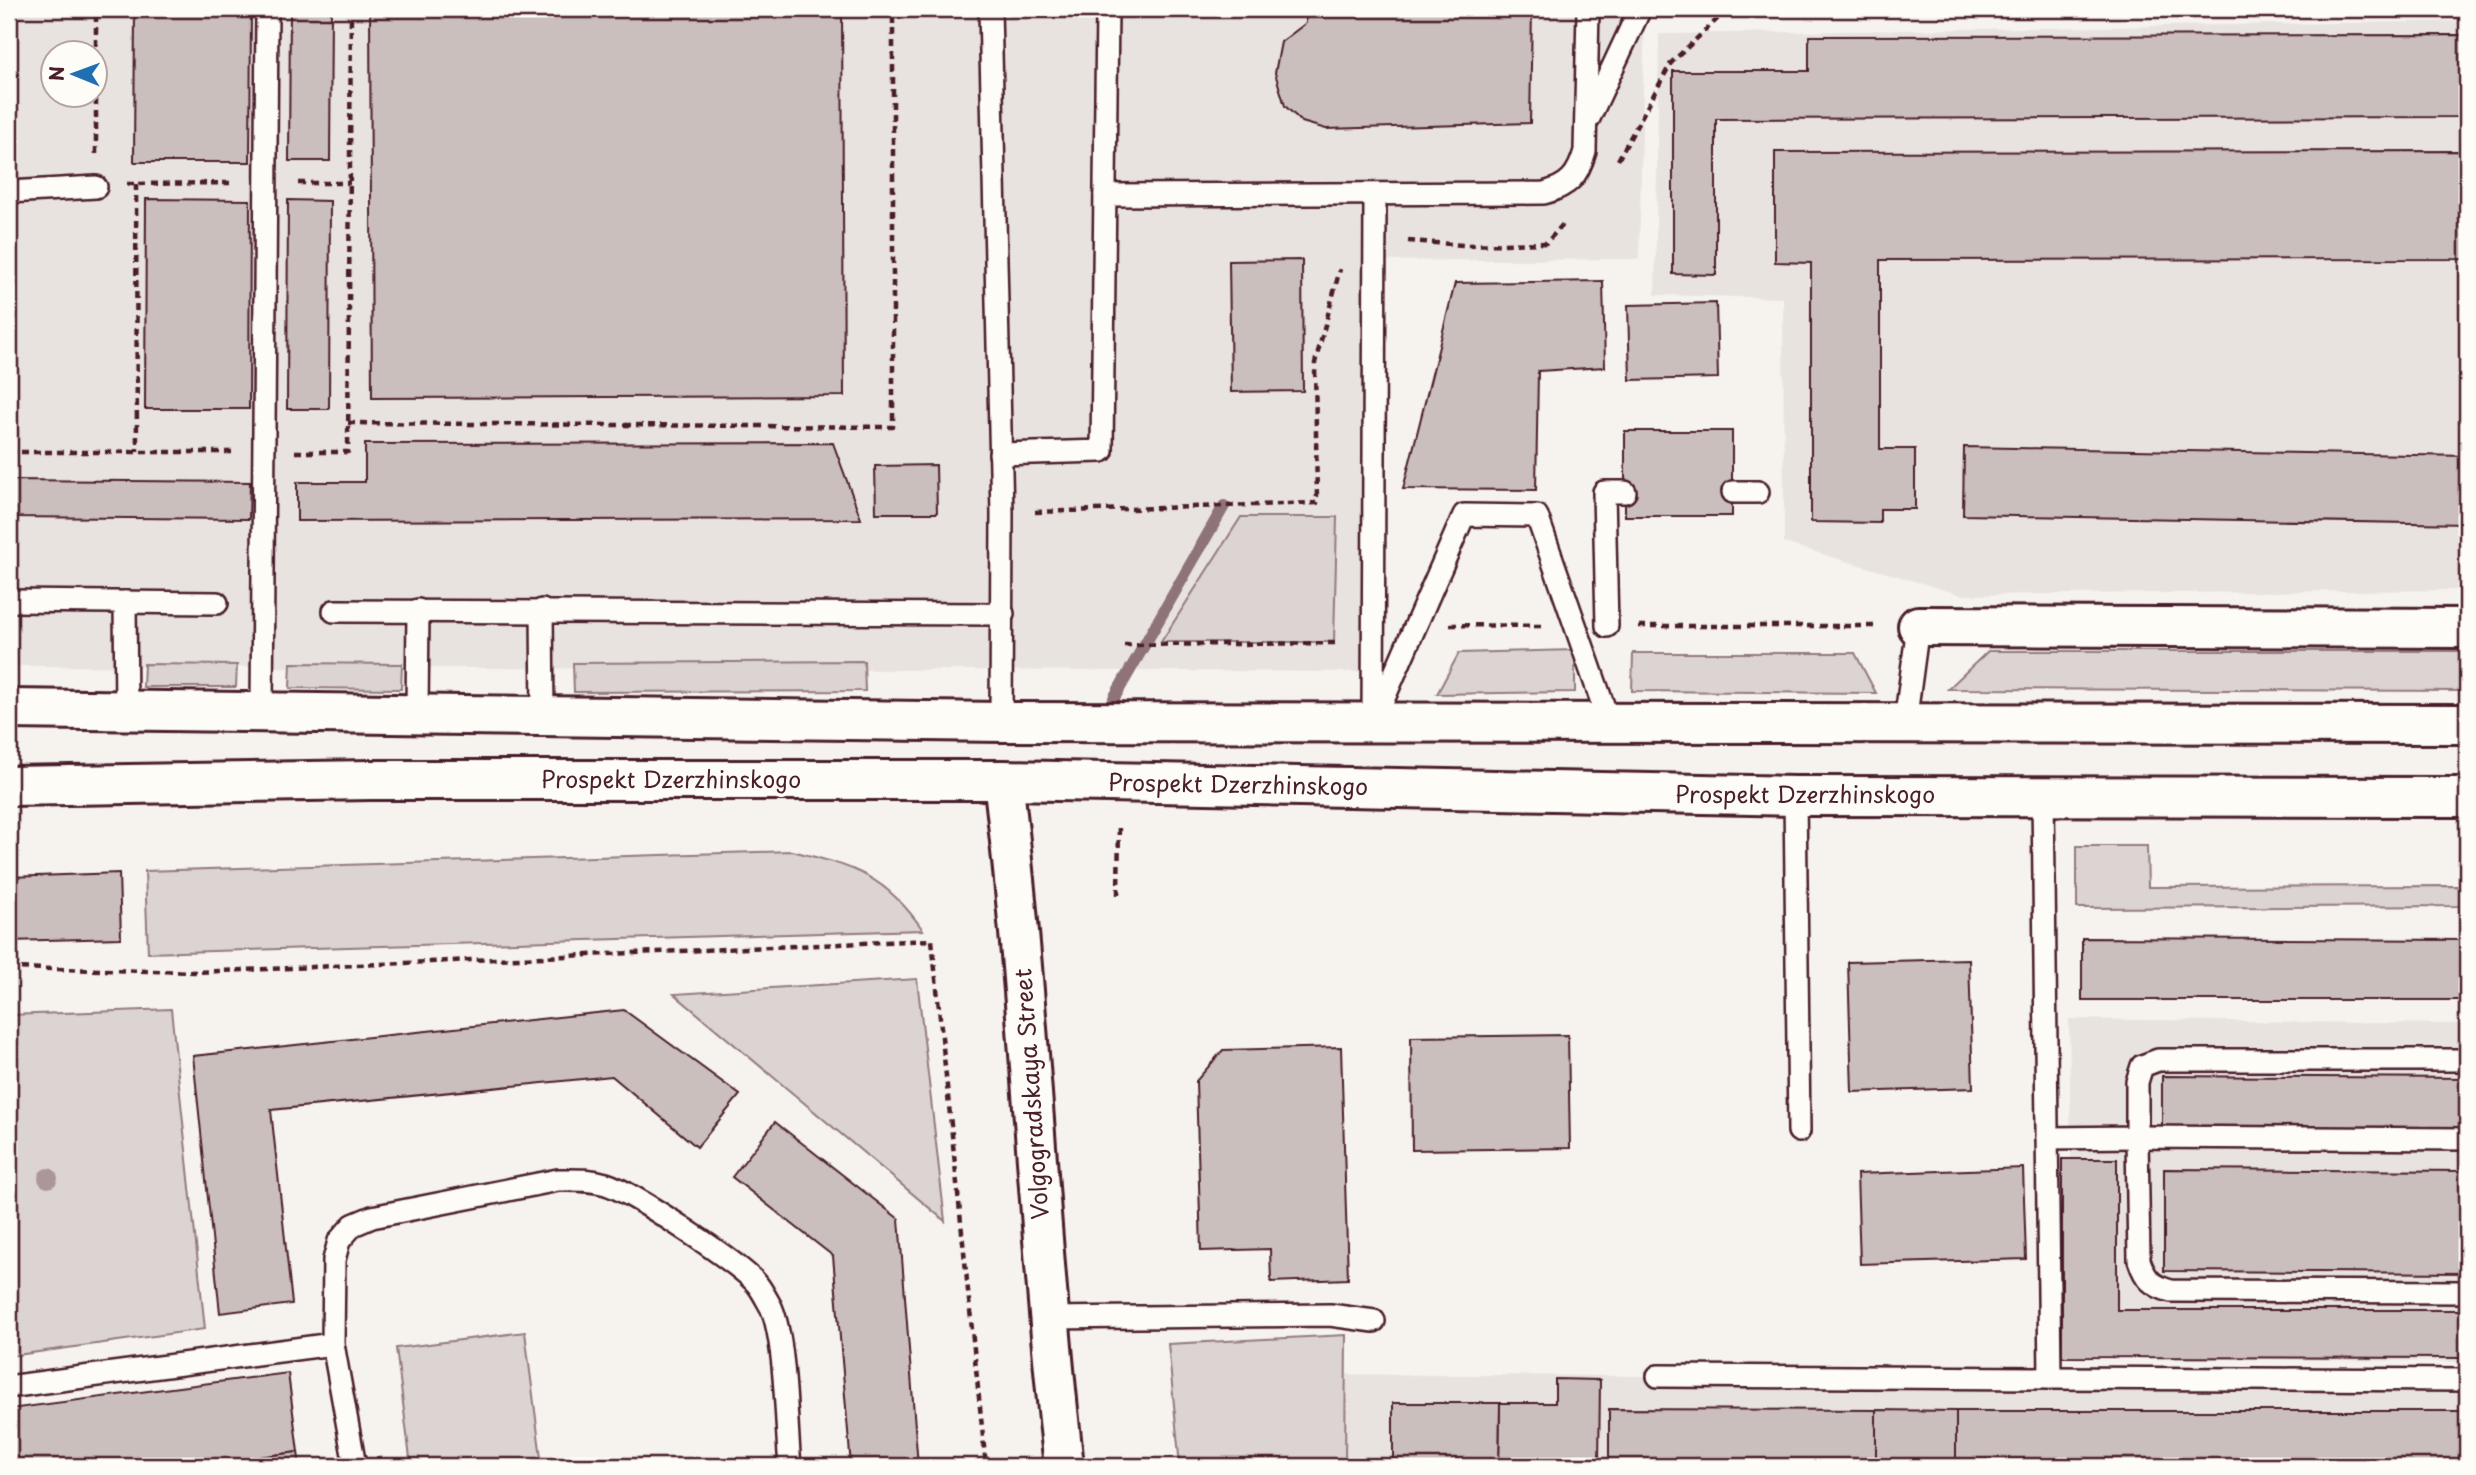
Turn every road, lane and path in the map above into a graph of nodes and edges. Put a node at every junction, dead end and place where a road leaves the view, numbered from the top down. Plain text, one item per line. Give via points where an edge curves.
1 (96, 9) edge
2 (267, 9) edge
3 (351, 9) edge
4 (892, 9) edge
5 (990, 9) edge
6 (1107, 9) edge
7 (1588, 9) edge
8 (1640, 9) edge
9 (1585, 127) junction
10 (266, 183) junction
11 (350, 183) junction
12 (136, 184) junction
13 (96, 187) junction
14 (9, 192) edge
15 (1105, 195) junction
16 (1375, 196) junction
17 (348, 423) junction
18 (9, 452) edge
19 (136, 452) junction
20 (263, 452) junction
21 (1000, 453) junction
22 (1625, 492) dead end
23 (1733, 492) dead end
24 (1758, 492) dead end
25 (9, 601) edge
26 (125, 602) junction
27 (217, 603) dead end
28 (418, 610) junction
29 (334, 611) dead end
30 (542, 611) junction
31 (1003, 614) junction
32 (1416, 624) junction
33 (1575, 626) junction
34 (1607, 626) joint
35 (1918, 626) junction
36 (2467, 628) edge
37 (1374, 643) junction
38 (1124, 645) dead end
39 (9, 709) edge
40 (126, 710) junction
41 (262, 712) junction
42 (417, 713) junction
43 (542, 716) junction
44 (1001, 722) junction
45 (1373, 722) junction
46 (1609, 722) junction
47 (1905, 723) junction
48 (2467, 724) edge
49 (1003, 780) junction
50 (9, 786) edge
51 (1795, 796) junction
52 (2043, 796) junction
53 (2467, 797) edge
54 (1119, 819) dead end
55 (1118, 895) dead end
56 (9, 968) edge
57 (2457, 1060) dead end
58 (1799, 1131) dead end
59 (2137, 1137) junction
60 (2047, 1138) junction
61 (2467, 1139) edge
62 (2467, 1292) edge
63 (1047, 1318) junction
64 (1374, 1321) dead end
65 (333, 1344) junction
66 (1658, 1376) dead end
67 (2050, 1378) junction
68 (2467, 1380) edge
69 (15, 1386) dead end
70 (355, 1466) edge
71 (790, 1466) edge
72 (986, 1466) edge
73 (1064, 1466) edge

1 - 13 path
2 - 10 lane
3 - 11 path
4 - 17 path via 893,427
5 - 21 lane
6 - 15 lane
7 - 9 lane
8 - 9 lane
9 - 16 lane via 1579,172 1564,187 1544,193
10 - 11 path
10 - 12 path
10 - 20 lane
11 - 17 path
12 - 13 path
12 - 19 path
13 - 14 lane
15 - 16 lane
15 - 21 lane via 1102,451
16 - 37 lane
17 - 20 path via 348,452
18 - 19 path
19 - 20 path
20 - 41 lane
21 - 31 lane
22 - 34 lane via 1604,492
23 - 24 lane
25 - 26 lane
26 - 27 lane
26 - 40 lane
28 - 29 lane
28 - 30 lane
28 - 42 lane
30 - 31 lane
30 - 43 lane
31 - 44 lane
32 - 33 path
32 - 33 lane via 1464,515 1536,516
32 - 45 lane
33 - 46 lane
34 - 35 path
35 - 36 street
35 - 47 lane
37 - 38 path
37 - 45 lane
39 - 40 street
40 - 41 street
41 - 42 street
42 - 43 street
43 - 44 street
44 - 45 street
44 - 49 street, Volgogradskaya Street
45 - 46 street
46 - 47 street
47 - 48 street
49 - 50 street, Prospekt Dzerzhinskogo via 371,780
49 - 51 street, Prospekt Dzerzhinskogo
49 - 63 street, Volgogradskaya Street via 1019,909
51 - 52 street, Prospekt Dzerzhinskogo
51 - 58 lane
52 - 53 street, Prospekt Dzerzhinskogo
52 - 60 lane
54 - 55 path
56 - 72 path via 198,972 932,940
57 - 59 lane via 2158,1060 2143,1066 2137,1082
59 - 60 lane
59 - 61 lane
59 - 62 lane via 2139,1260 2144,1276 2156,1287 2171,1291
60 - 67 lane
63 - 64 lane via 1331,1315
63 - 73 street, Volgogradskaya Street
65 - 69 lane
65 - 70 lane
65 - 71 lane via 334,1260 339,1241 353,1225 372,1217 558,1180 608,1185 726,1259 757,1285 771,1308 779,1335
66 - 67 lane
67 - 68 lane

